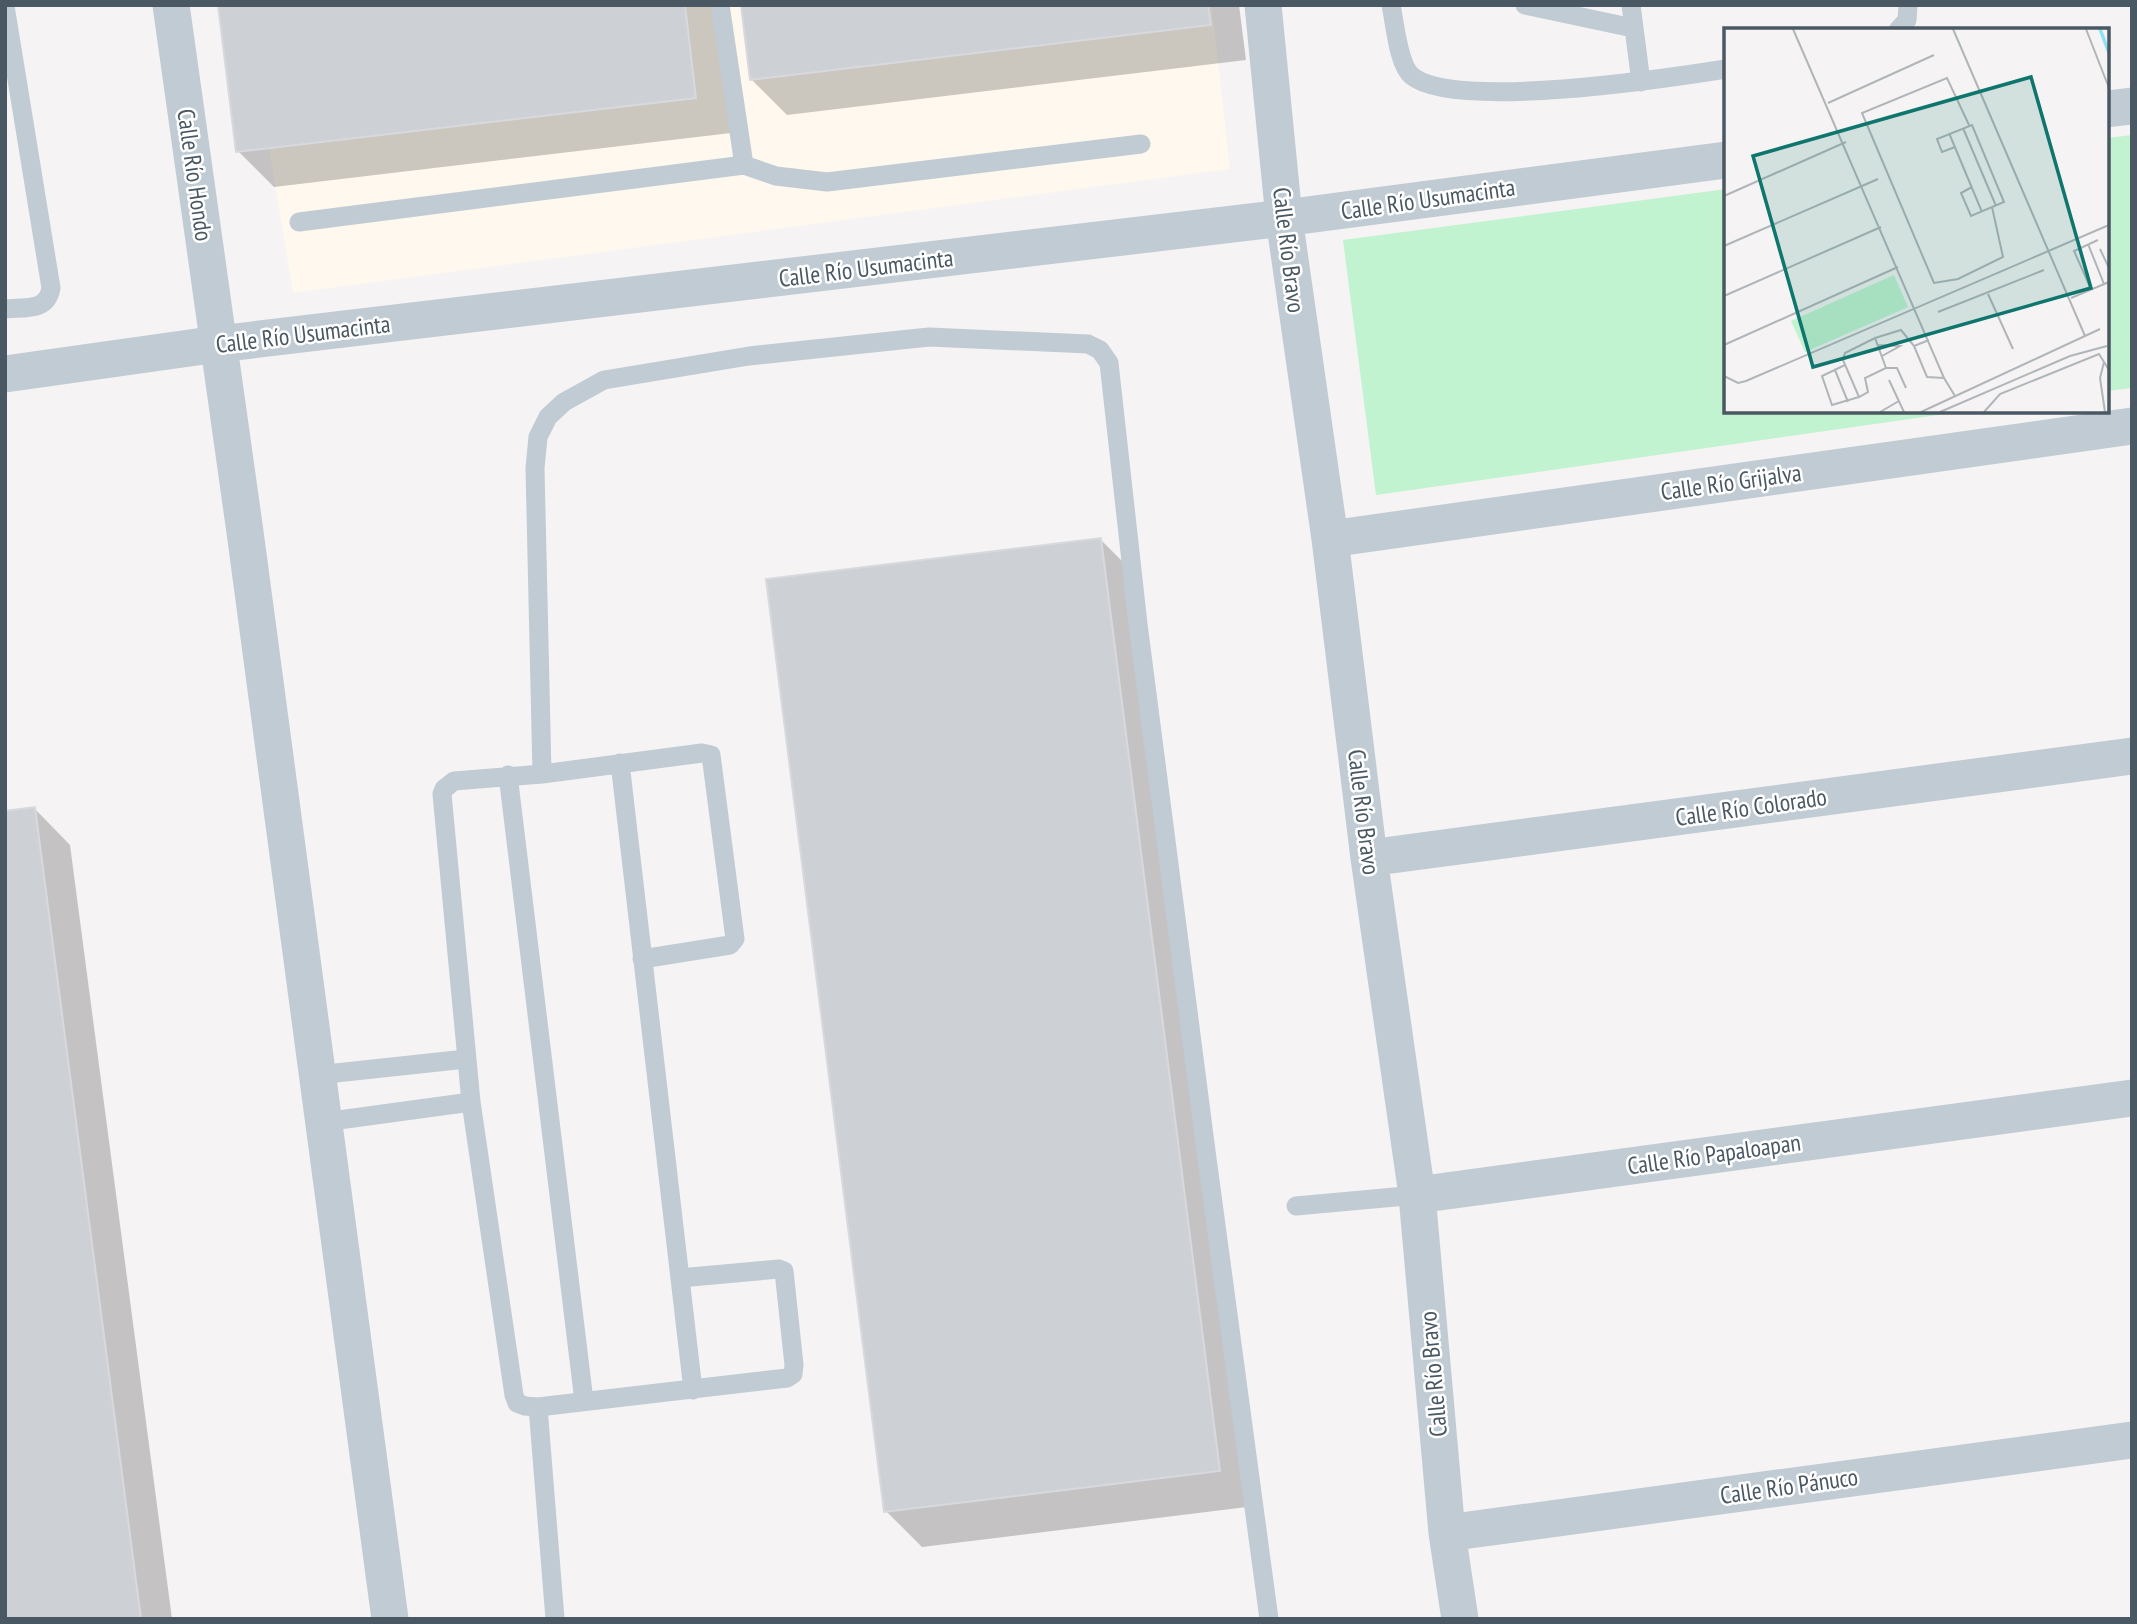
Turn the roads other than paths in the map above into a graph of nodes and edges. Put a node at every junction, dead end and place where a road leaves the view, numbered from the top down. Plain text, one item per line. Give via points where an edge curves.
1 (172, 5) edge
2 (720, 5) edge
3 (1263, 5) edge
4 (1391, 5) edge
5 (1525, 5) edge
6 (1631, 5) edge
7 (1908, 5) edge
8 (5, 6) edge
9 (1633, 28) junction
10 (1900, 28) edge
11 (1724, 69) edge
12 (1641, 82) junction
13 (2132, 106) edge
14 (2109, 109) edge
15 (1141, 144) dead end
16 (1724, 160) edge
17 (744, 165) junction
18 (1283, 218) junction
19 (299, 222) dead end
20 (5, 309) edge
21 (218, 344) junction
22 (5, 374) edge
23 (2132, 426) edge
24 (1330, 539) junction
25 (2132, 756) edge
26 (620, 763) junction
27 (541, 774) junction
28 (508, 775) junction
29 (1369, 858) junction
30 (642, 959) junction
31 (466, 1059) junction
32 (317, 1075) junction
33 (2132, 1098) edge
34 (471, 1102) junction
35 (324, 1122) junction
36 (1417, 1195) junction
37 (1296, 1206) dead end
38 (680, 1278) junction
39 (694, 1390) junction
40 (584, 1401) junction
41 (538, 1407) junction
42 (2132, 1440) edge
43 (1447, 1533) junction
44 (390, 1619) edge
45 (555, 1619) edge
46 (1269, 1619) edge
47 (1460, 1619) edge

1 - 21 street, Calle Río Hondo
2 - 17 lane
3 - 18 street, Calle Río Bravo
4 - 12 lane via 1403,63 1410,75 1439,87 1484,92
5 - 9 lane
6 - 9 lane
7 - 10 lane via 1907,20
8 - 20 lane via 51,288 48,300 40,306
9 - 12 lane
11 - 12 lane
13 - 14 street
15 - 17 lane via 827,182 776,176
16 - 18 street, Calle Río Usumacinta
17 - 19 lane
18 - 21 street, Calle Río Usumacinta
18 - 24 street, Calle Río Bravo
21 - 22 street, Calle Río Usumacinta
21 - 32 street, Calle Río Hondo
23 - 24 street, Calle Río Grijalva
24 - 29 street, Calle Río Bravo
25 - 29 street, Calle Río Colorado
26 - 27 lane
26 - 30 lane
26 - 30 lane via 711,755 735,939 730,945
27 - 28 lane
27 - 46 lane via 535,468 538,437 548,417 564,402 604,380 749,356 929,337 1088,344 1104,355 1109,363 1149,707
28 - 31 lane via 454,781 442,794
28 - 40 lane
29 - 36 street, Calle Río Bravo
30 - 38 lane
31 - 32 lane
31 - 34 lane
32 - 35 street, Calle Río Hondo
33 - 36 street, Calle Río Papaloapan
34 - 35 lane
34 - 41 lane via 514,1395 517,1403
35 - 44 street, Calle Río Hondo
36 - 37 lane, Calle Río Papaloapan
36 - 43 street, Calle Río Bravo
38 - 39 lane
38 - 39 lane via 779,1269 785,1276 793,1374
39 - 40 lane
40 - 41 lane
41 - 45 lane
42 - 43 street, Calle Río Pánuco
43 - 47 street, Calle Río Bravo

